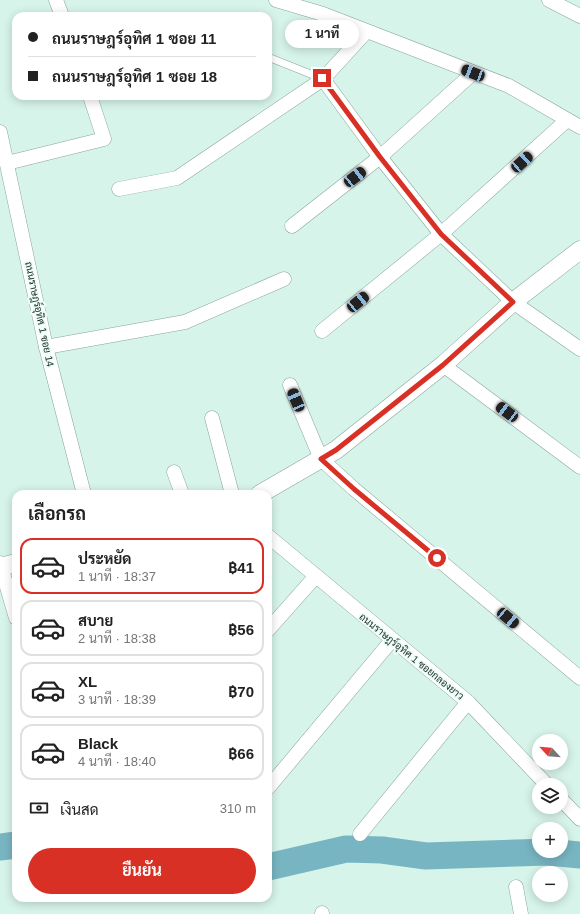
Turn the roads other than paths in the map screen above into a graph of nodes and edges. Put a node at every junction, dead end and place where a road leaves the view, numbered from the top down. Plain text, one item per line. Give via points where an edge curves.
1 (56, 0) edge
2 (276, 0) edge
3 (549, 0) edge
4 (60, 12) edge
5 (580, 16) edge
6 (366, 32) junction
7 (272, 59) edge
8 (473, 73) junction
9 (322, 78) junction
10 (91, 100) edge
11 (567, 120) junction
12 (580, 127) edge
13 (1, 138) edge
14 (380, 157) junction
15 (8, 163) junction
16 (119, 189) dead end
17 (292, 226) dead end
18 (441, 234) junction
19 (580, 250) edge
20 (284, 279) dead end
21 (513, 302) junction
22 (322, 331) dead end
23 (46, 347) junction
24 (580, 349) edge
25 (443, 365) junction
26 (290, 385) dead end
27 (212, 418) dead end
28 (321, 459) junction
29 (580, 467) edge
30 (174, 472) dead end
31 (83, 490) edge
32 (181, 490) edge
33 (231, 490) edge
34 (267, 490) edge
35 (272, 539) edge
36 (4, 565) edge
37 (315, 577) junction
38 (12, 600) edge
39 (272, 625) edge
40 (392, 640) junction
41 (580, 678) edge
42 (468, 702) junction
43 (540, 778) edge
44 (272, 783) edge
45 (568, 806) edge
46 (580, 819) edge
47 (360, 834) dead end
48 (516, 887) dead end
49 (521, 914) edge

1 - 4 street
2 - 6 street via 323,14
3 - 5 street
6 - 8 street
6 - 9 street
7 - 9 lane
8 - 11 street via 509,86
8 - 14 street
9 - 14 street
9 - 16 street via 177,178
10 - 15 street via 104,139
11 - 12 street
11 - 18 street
13 - 15 street, ถนนราษฎร์อุทิศ 1 ซอย 14
14 - 17 street
14 - 18 street
15 - 23 street, ถนนราษฎร์อุทิศ 1 ซอย 14
18 - 21 street
18 - 22 street
19 - 21 street
20 - 23 street via 185,322
21 - 24 street
21 - 25 street
23 - 31 street, ถนนราษฎร์อุทิศ 1 ซอย 14
25 - 28 street via 336,450
25 - 29 street
26 - 28 street
27 - 33 street
28 - 34 street
28 - 41 street
30 - 32 street
35 - 37 street, ถนนราษฎร์อุทิศ 1 ซอยกลองยาว
36 - 38 street
37 - 39 street
37 - 40 street, ถนนราษฎร์อุทิศ 1 ซอยกลองยาว
40 - 42 street, ถนนราษฎร์อุทิศ 1 ซอยกลองยาว
40 - 44 street
42 - 43 street, ถนนราษฎร์อุทิศ 1 ซอยกลองยาว
42 - 47 street
45 - 46 street
48 - 49 street

